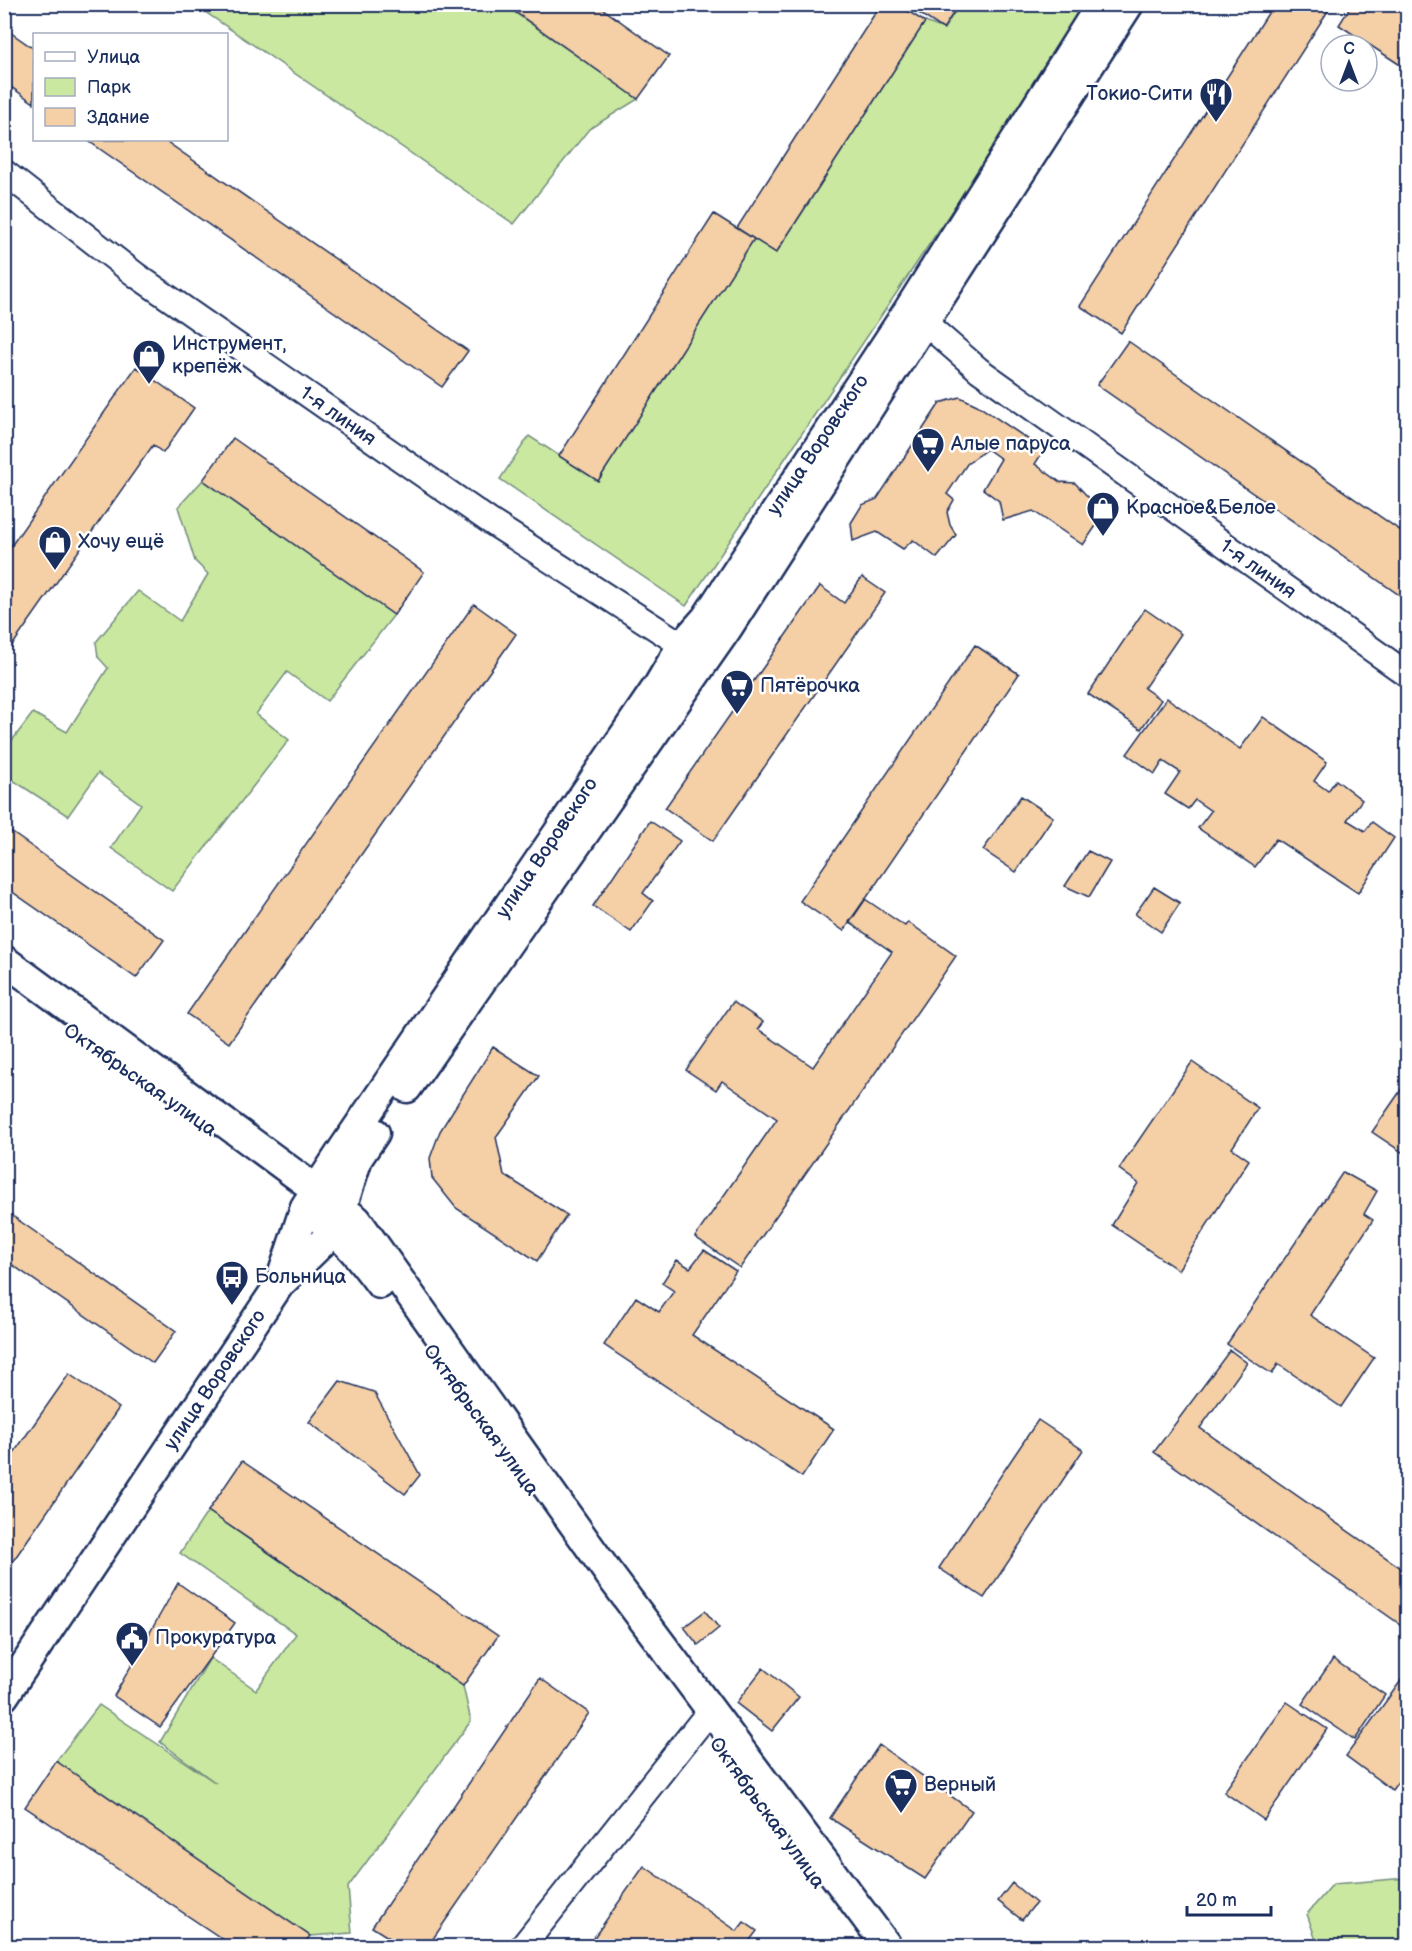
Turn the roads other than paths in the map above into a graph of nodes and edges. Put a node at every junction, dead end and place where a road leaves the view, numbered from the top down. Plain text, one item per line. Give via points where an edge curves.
1 (1101, 4) edge
2 (1130, 4) edge
3 (4, 172) edge
4 (916, 317) junction
5 (682, 645) junction
6 (1407, 675) edge
7 (4, 960) edge
8 (4, 985) edge
9 (310, 1198) junction
10 (338, 1219) junction
11 (279, 1285) junction
12 (4, 1696) edge
13 (701, 1722) junction
14 (523, 1947) edge
15 (865, 1947) edge
16 (887, 1947) edge

1 - 4 street, улица Воровского
2 - 4 street
3 - 5 street, 1-я линия via 146,282 491,522
4 - 5 street, улица Воровского via 705,618
4 - 6 street, 1-я линия via 979,370
4 - 10 street via 727,628 358,1158
5 - 9 street, улица Воровского
7 - 9 street
8 - 9 street, Октябрьская улица
9 - 10 street, Октябрьская улица
9 - 11 street, улица Воровского
10 - 11 street
10 - 13 street, Октябрьская улица via 364,1261
10 - 16 street via 357,1220 609,1574
11 - 12 street, улица Воровского
13 - 14 street
13 - 15 street, Октябрьская улица

